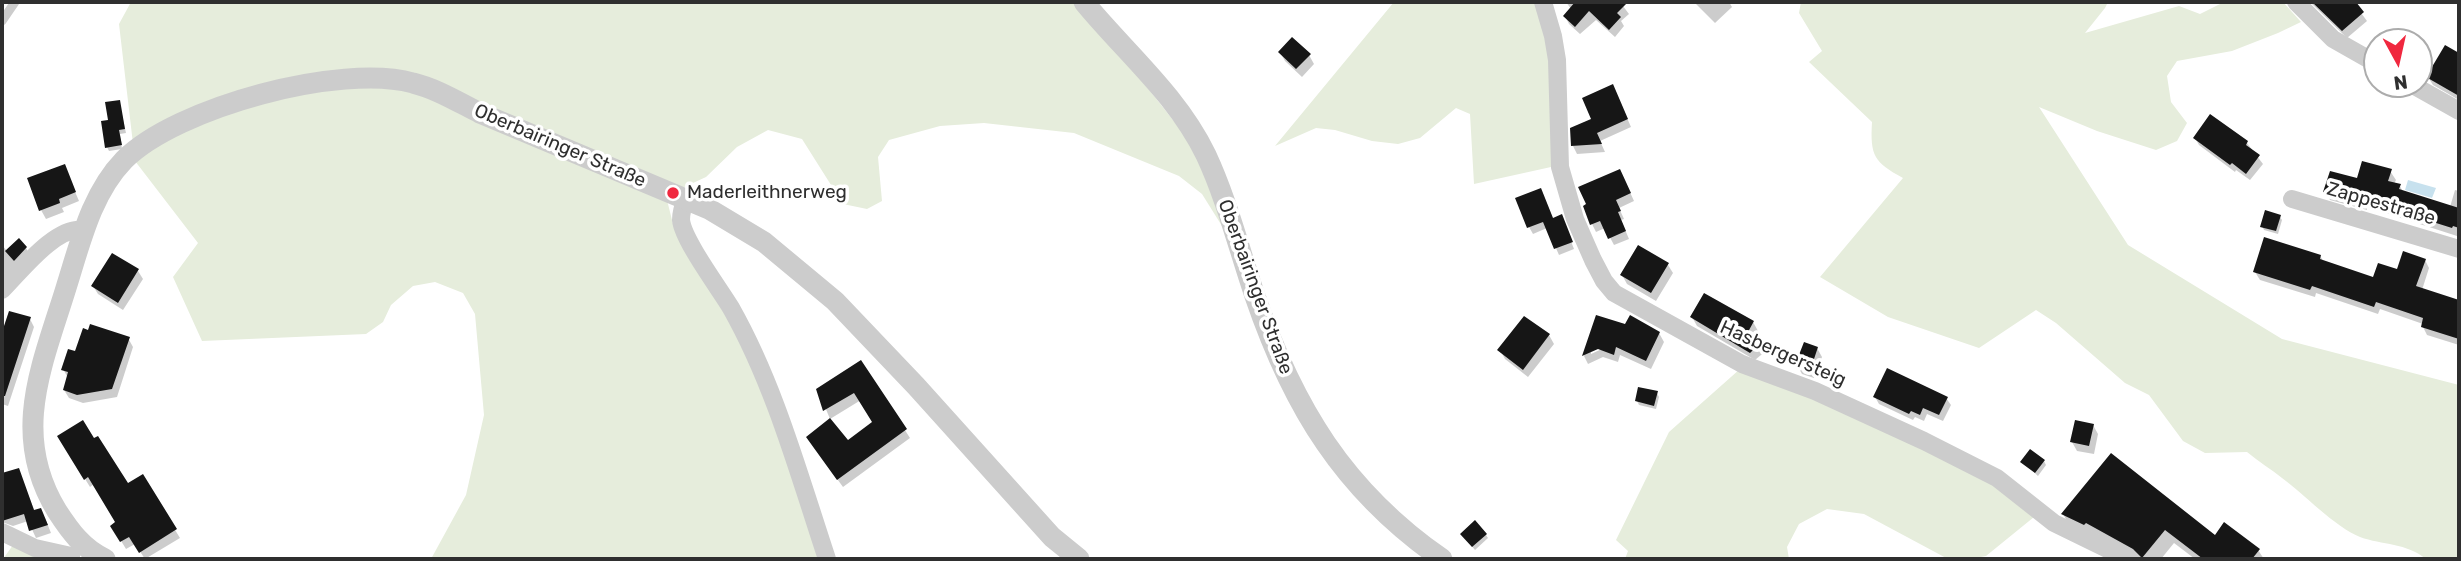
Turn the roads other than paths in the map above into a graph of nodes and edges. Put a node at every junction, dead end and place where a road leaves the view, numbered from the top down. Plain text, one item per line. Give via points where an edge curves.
1 (15, 2) edge
2 (1084, 2) edge
3 (1543, 2) edge
4 (2296, 2) edge
5 (2, 21) edge
6 (2363, 56) edge
7 (2433, 96) edge
8 (2459, 111) edge
9 (686, 199) junction
10 (2292, 199) dead end
11 (84, 230) junction
12 (2459, 249) edge
13 (2, 290) edge
14 (2, 533) edge
15 (74, 553) edge
16 (105, 559) edge
17 (827, 559) edge
18 (1079, 559) edge
19 (1442, 559) edge
20 (2128, 559) edge

1 - 5 lane
2 - 19 street, Oberbairinger Straße via 1171,99 1206,155 1283,371 1317,433 1363,492
3 - 20 street, Hasbergersteig via 1557,60 1560,167 1575,219 1614,293 1742,364 1815,391 1985,472 2054,523
4 - 6 street via 2333,39
7 - 8 street
9 - 11 street, Oberbairinger Straße via 448,96 411,82 378,78 330,81 240,99 174,126 126,158 111,175
9 - 17 street via 681,222 760,363
9 - 18 street, Oberbairinger Straße via 764,242 835,301 1052,537
10 - 12 street, Zappestraße
11 - 13 street via 68,230 49,243
11 - 15 street, Oberbairinger Straße via 39,375 31,418 44,484
14 - 15 street, Oberbairinger Straße via 35,548
15 - 16 street, Oberbairinger Straße

